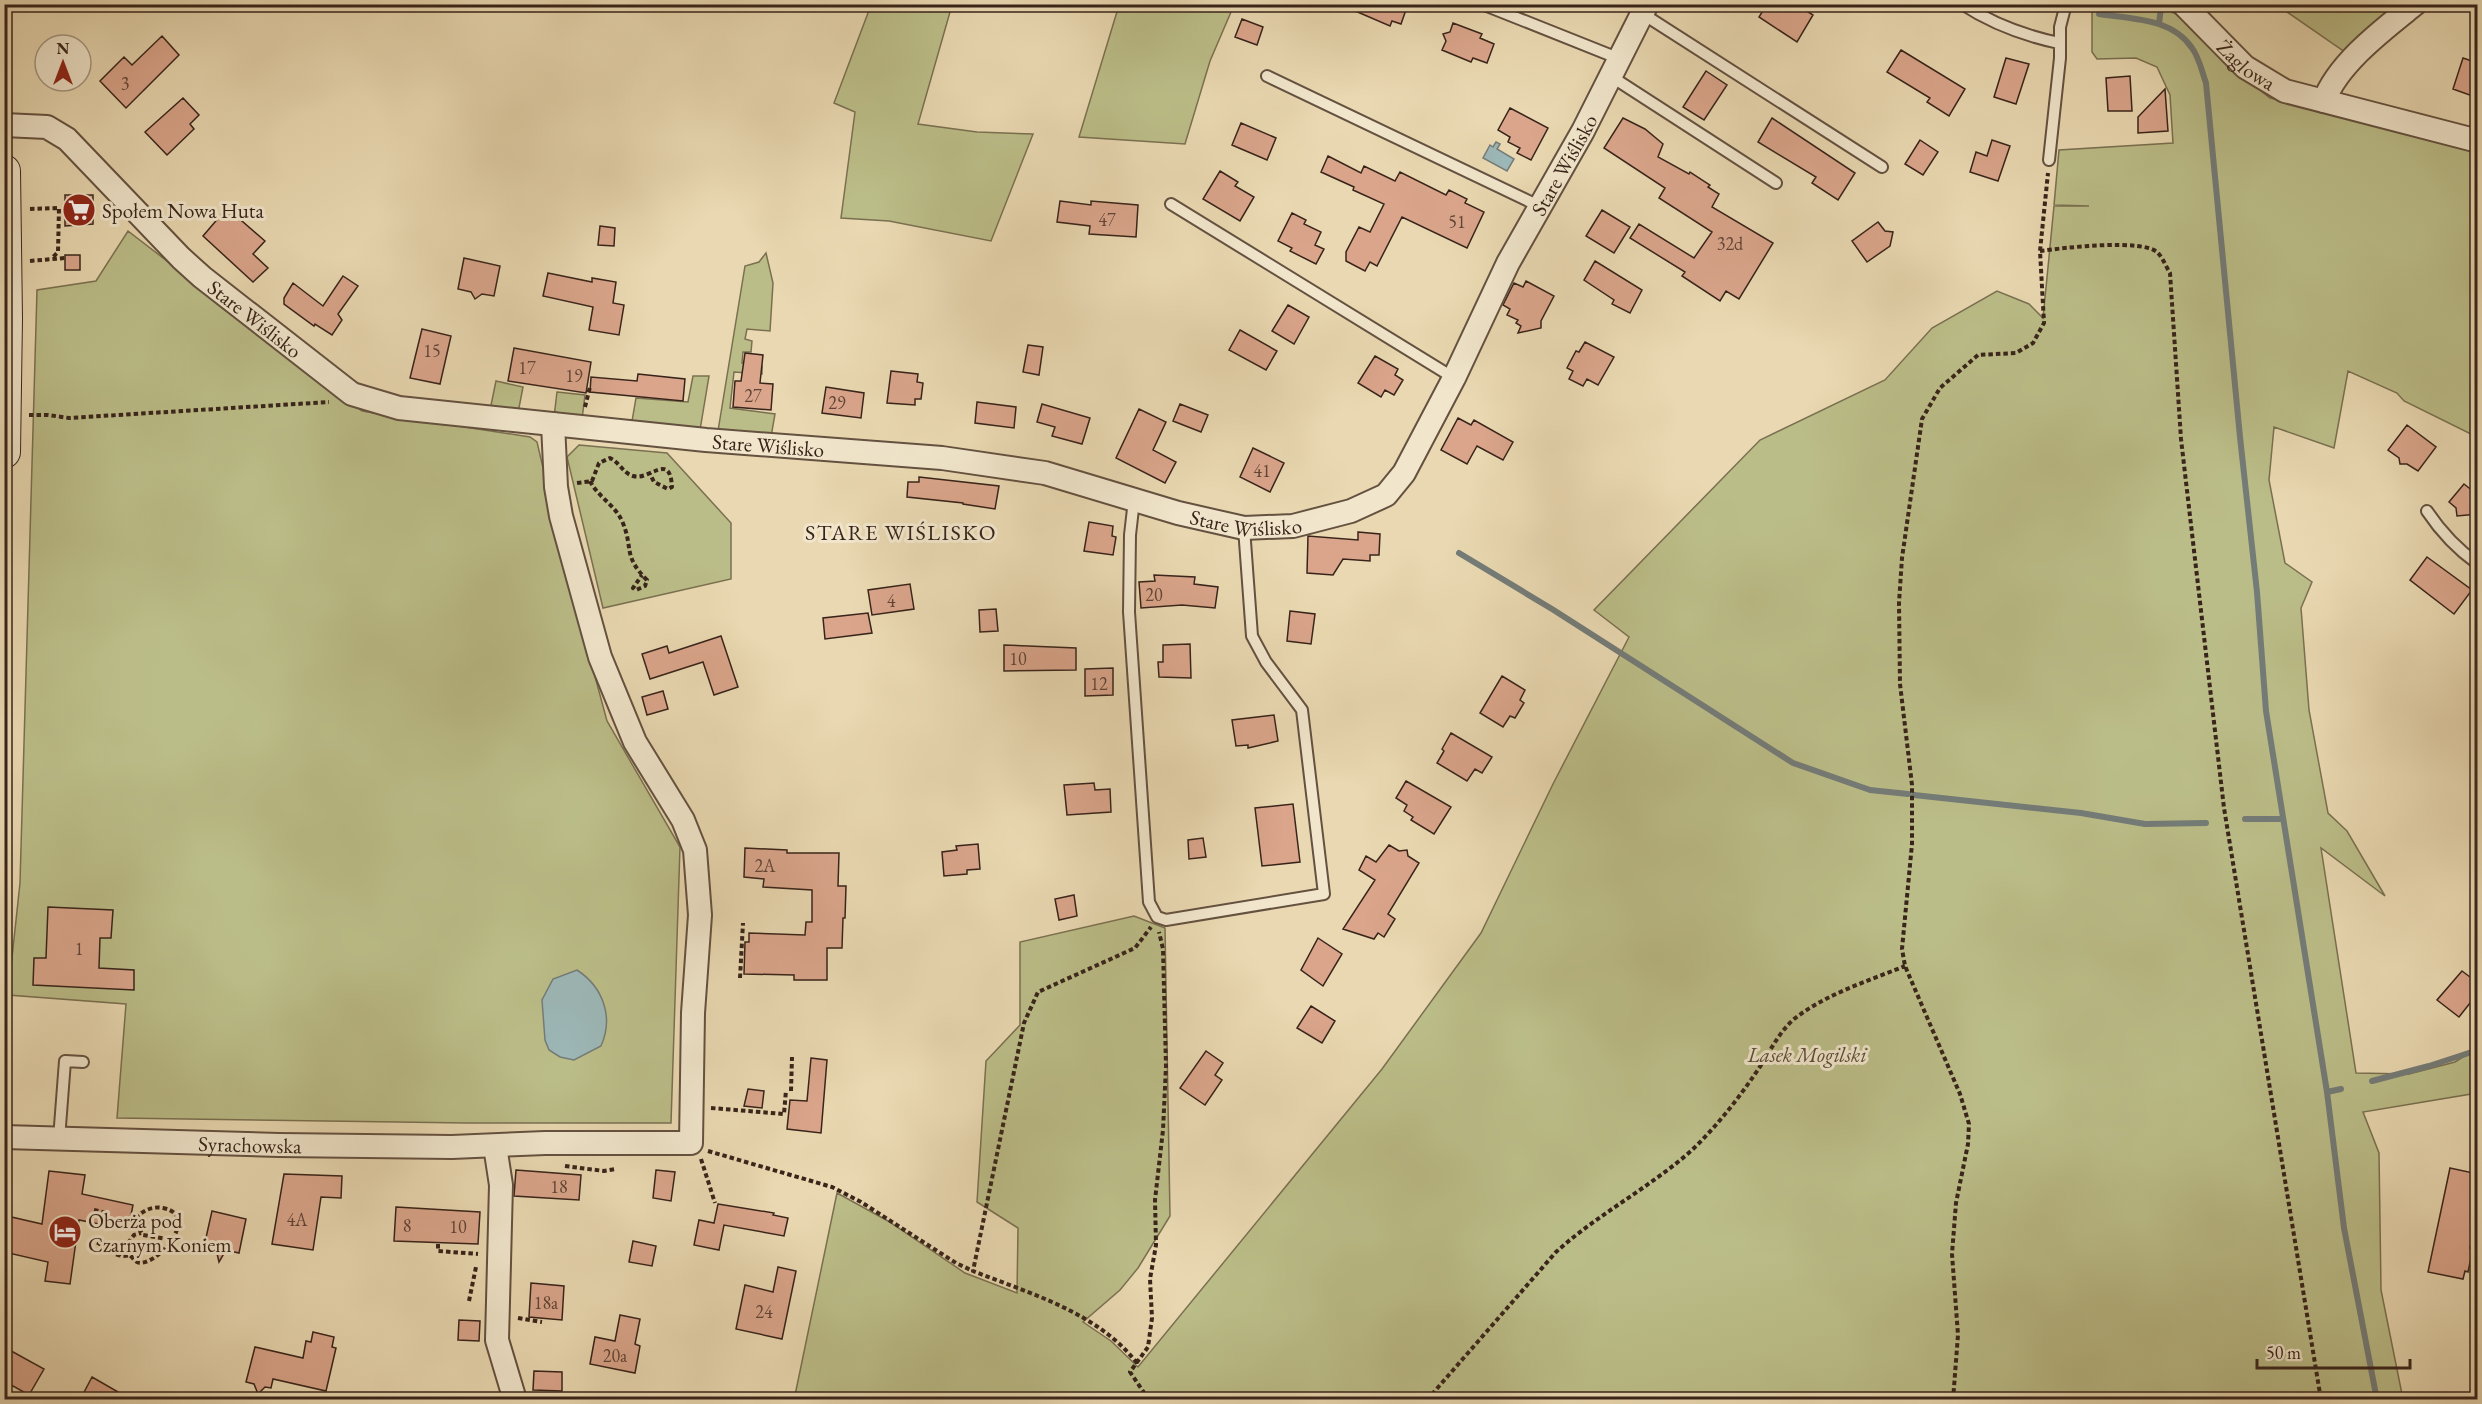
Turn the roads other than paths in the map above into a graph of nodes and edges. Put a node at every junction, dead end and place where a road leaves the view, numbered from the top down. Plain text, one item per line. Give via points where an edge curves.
1 (1482, 4) edge
2 (1962, 4) edge
3 (2066, 4) edge
4 (2183, 4) edge
5 (2415, 4) edge
6 (1645, 9) edge
7 (2059, 43) junction
8 (1616, 68) junction
9 (1267, 76) dead end
10 (2324, 101) junction
11 (4, 125) edge
12 (2478, 141) edge
13 (2049, 160) road end
14 (1882, 167) dead end
15 (4, 171) edge
16 (1776, 183) dead end
17 (1171, 204) dead end
18 (1541, 207) junction
19 (13, 217) edge
20 (1454, 378) junction
21 (553, 424) junction
22 (4, 452) edge
23 (1134, 500) junction
24 (2427, 511) dead end
25 (1244, 528) junction
26 (2478, 564) edge
27 (83, 1062) dead end
28 (4, 1137) edge
29 (59, 1139) junction
30 (495, 1146) junction
31 (515, 1400) edge

1 - 8 lane
2 - 7 lane via 2034,38
3 - 7 lane
4 - 10 street, Żaglowa via 2254,74 2285,91
5 - 10 street via 2341,71
6 - 8 street, Stare Wiślisko
6 - 14 lane
7 - 13 lane
8 - 16 lane
8 - 18 street, Stare Wiślisko
9 - 18 lane
10 - 12 street, Żaglowa
11 - 21 street, Stare Wiślisko via 47,127 67,139 181,258 352,394 399,408
15 - 19 street
17 - 20 lane
18 - 20 street, Stare Wiślisko via 1508,263
19 - 22 street
20 - 25 street, Stare Wiślisko via 1404,473 1386,495 1350,511 1293,526
21 - 23 street, Stare Wiślisko via 942,458 1045,473
21 - 30 street, Syrachowska via 561,516 600,657 635,742 695,850 700,915 693,1012 696,1150 545,1143
23 - 25 street, Stare Wiślisko
23 - 25 lane via 1129,612 1149,902 1155,915 1166,920 1324,894 1302,710 1252,636
24 - 26 lane via 2438,528
27 - 29 lane via 65,1061
28 - 29 street, Syrachowska
29 - 30 street, Syrachowska
30 - 31 street via 501,1185 497,1340

